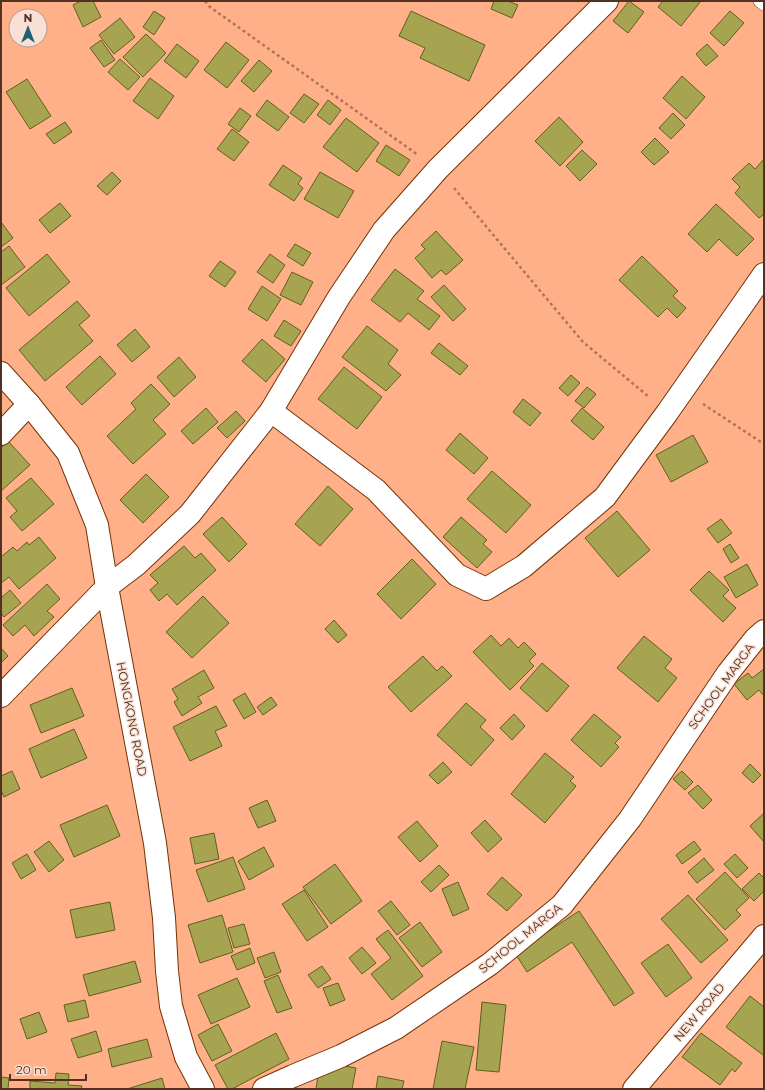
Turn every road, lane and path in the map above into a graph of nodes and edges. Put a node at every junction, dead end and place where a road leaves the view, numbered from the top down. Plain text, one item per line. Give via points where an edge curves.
1 (607, 1) edge
2 (760, 1) edge
3 (764, 4) edge
4 (764, 274) edge
5 (1, 373) edge
6 (683, 391) junction
7 (29, 404) junction
8 (271, 411) junction
9 (1, 434) edge
10 (764, 444) edge
11 (107, 587) junction
12 (764, 631) edge
13 (1, 696) edge
14 (764, 936) edge
15 (203, 1089) edge
16 (264, 1089) edge
17 (634, 1089) edge

1 - 8 street via 438,169 384,230 339,297
2 - 3 lane
4 - 6 street
5 - 7 street, HONGKONG ROAD
6 - 8 street via 605,497 524,566 486,588 457,575 376,490
6 - 10 path
7 - 9 street
7 - 11 street, HONGKONG ROAD via 68,453 97,525
8 - 11 street via 190,514 136,565
11 - 13 street
11 - 15 street, HONGKONG ROAD via 155,843 171,1006 186,1057
12 - 16 street, SCHOOL MARGA via 754,638 728,673 630,819 562,905 490,964 396,1028 341,1056
14 - 17 street, NEW ROAD

